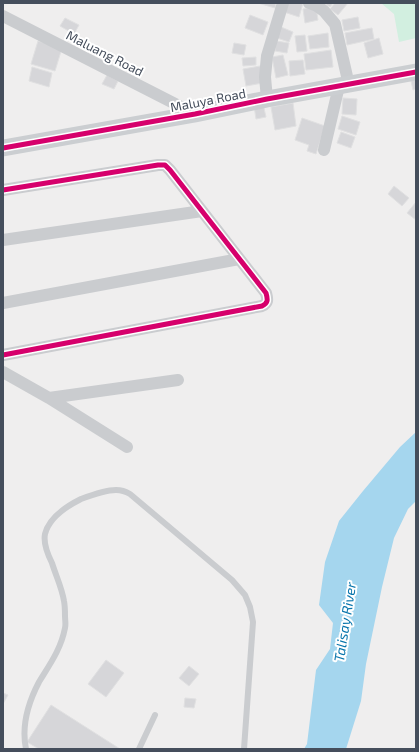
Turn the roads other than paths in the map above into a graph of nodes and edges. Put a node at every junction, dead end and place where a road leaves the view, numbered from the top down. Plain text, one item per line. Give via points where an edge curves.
1 (283, 3) edge
2 (309, 3) edge
3 (3, 16) edge
4 (416, 72) edge
5 (344, 86) junction
6 (267, 99) junction
7 (195, 114) junction
8 (3, 148) edge
9 (324, 150) dead end
10 (3, 190) edge
11 (202, 212) junction
12 (3, 240) edge
13 (239, 259) junction
14 (3, 303) edge
15 (3, 354) edge
16 (3, 372) edge
17 (178, 380) dead end
18 (49, 398) junction
19 (127, 447) dead end
20 (155, 715) dead end
21 (26, 749) edge
22 (139, 749) edge
23 (244, 749) edge

1 - 6 street via 267,56
2 - 5 street via 324,11 334,24
3 - 7 street, Maluang Road
4 - 5 street, Maluya Road
5 - 6 street, Maluya Road
5 - 9 street
6 - 7 street, Maluya Road
7 - 8 street, Maluya Road
10 - 11 street via 165,165
11 - 12 street
11 - 13 street
13 - 14 street
13 - 15 street via 266,293 268,301 262,306
16 - 18 street
17 - 18 street
18 - 19 street
20 - 22 lane
21 - 23 lane via 24,724 30,701 62,643 66,626 65,602 45,546 45,535 53,519 71,504 86,497 114,490 130,494 232,580 245,595 253,622

